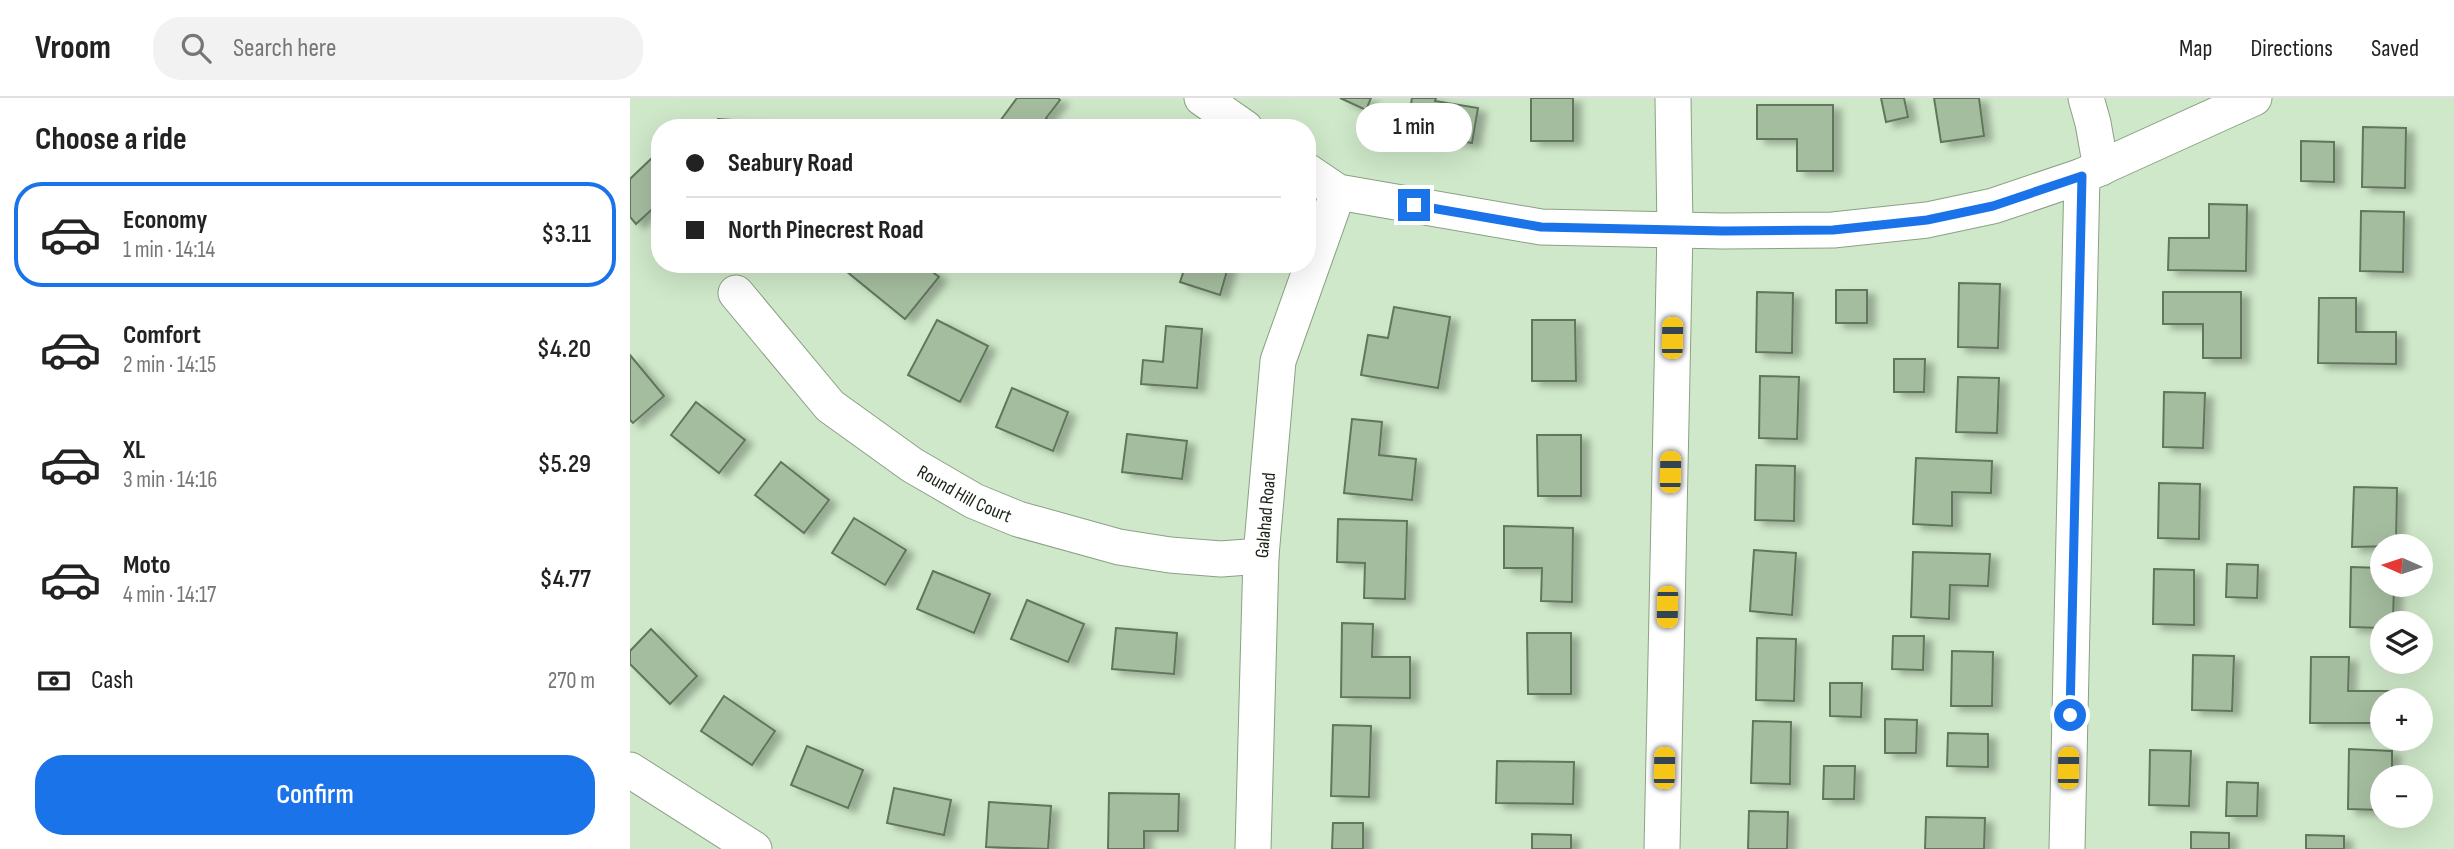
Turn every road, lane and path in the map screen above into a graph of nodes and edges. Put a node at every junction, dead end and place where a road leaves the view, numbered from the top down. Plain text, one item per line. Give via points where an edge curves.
1 (1202, 98) edge
2 (1673, 98) edge
3 (2086, 98) edge
4 (2254, 98) edge
5 (1232, 119) edge
6 (2092, 172) junction
7 (1316, 177) edge
8 (1338, 192) junction
9 (1675, 230) junction
10 (1316, 254) edge
11 (1309, 273) edge
12 (736, 293) dead end
13 (1261, 556) junction
14 (630, 769) edge
15 (754, 849) edge
16 (1253, 849) edge
17 (1662, 849) edge
18 (2067, 849) edge

1 - 5 street
2 - 9 street
3 - 6 street via 2093,123
4 - 6 street
6 - 9 street via 1993,206 1905,223 1833,230
6 - 18 street
7 - 8 street
8 - 9 street via 1541,227
8 - 10 street, Galahad Road
9 - 17 street
11 - 13 street, Galahad Road via 1278,361
12 - 13 street, Round Hill Court via 830,405 912,465 974,501 1018,519 1119,547 1221,559
13 - 16 street, Galahad Road
14 - 15 street

